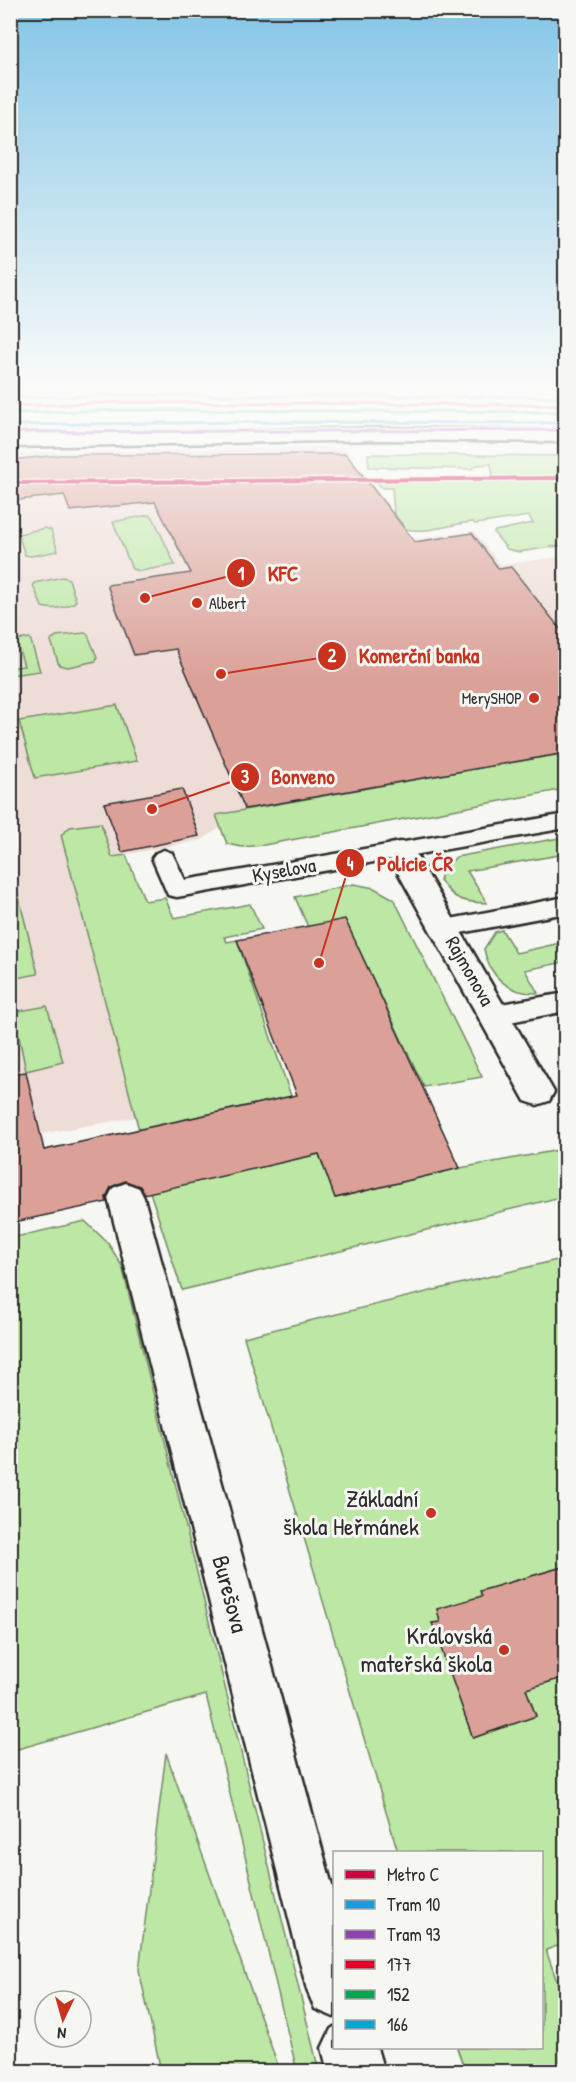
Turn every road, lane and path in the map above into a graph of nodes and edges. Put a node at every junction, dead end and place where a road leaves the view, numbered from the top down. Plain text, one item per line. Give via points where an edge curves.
1 (566, 821) edge
2 (400, 851) junction
3 (164, 858) dead end
4 (566, 905) edge
5 (445, 928) junction
6 (566, 1002) edge
7 (495, 1015) junction
8 (537, 1092) dead end
9 (126, 1198) dead end
10 (333, 1986) edge
11 (350, 2049) edge
12 (356, 2072) edge

1 - 2 lane, Kyselova
2 - 3 lane, Kyselova via 177,889
2 - 5 main road, Rajmonova
4 - 5 lane
5 - 7 main road, Rajmonova
6 - 7 lane
7 - 8 main road, Rajmonova
9 - 10 main road, Burešova
11 - 12 main road

